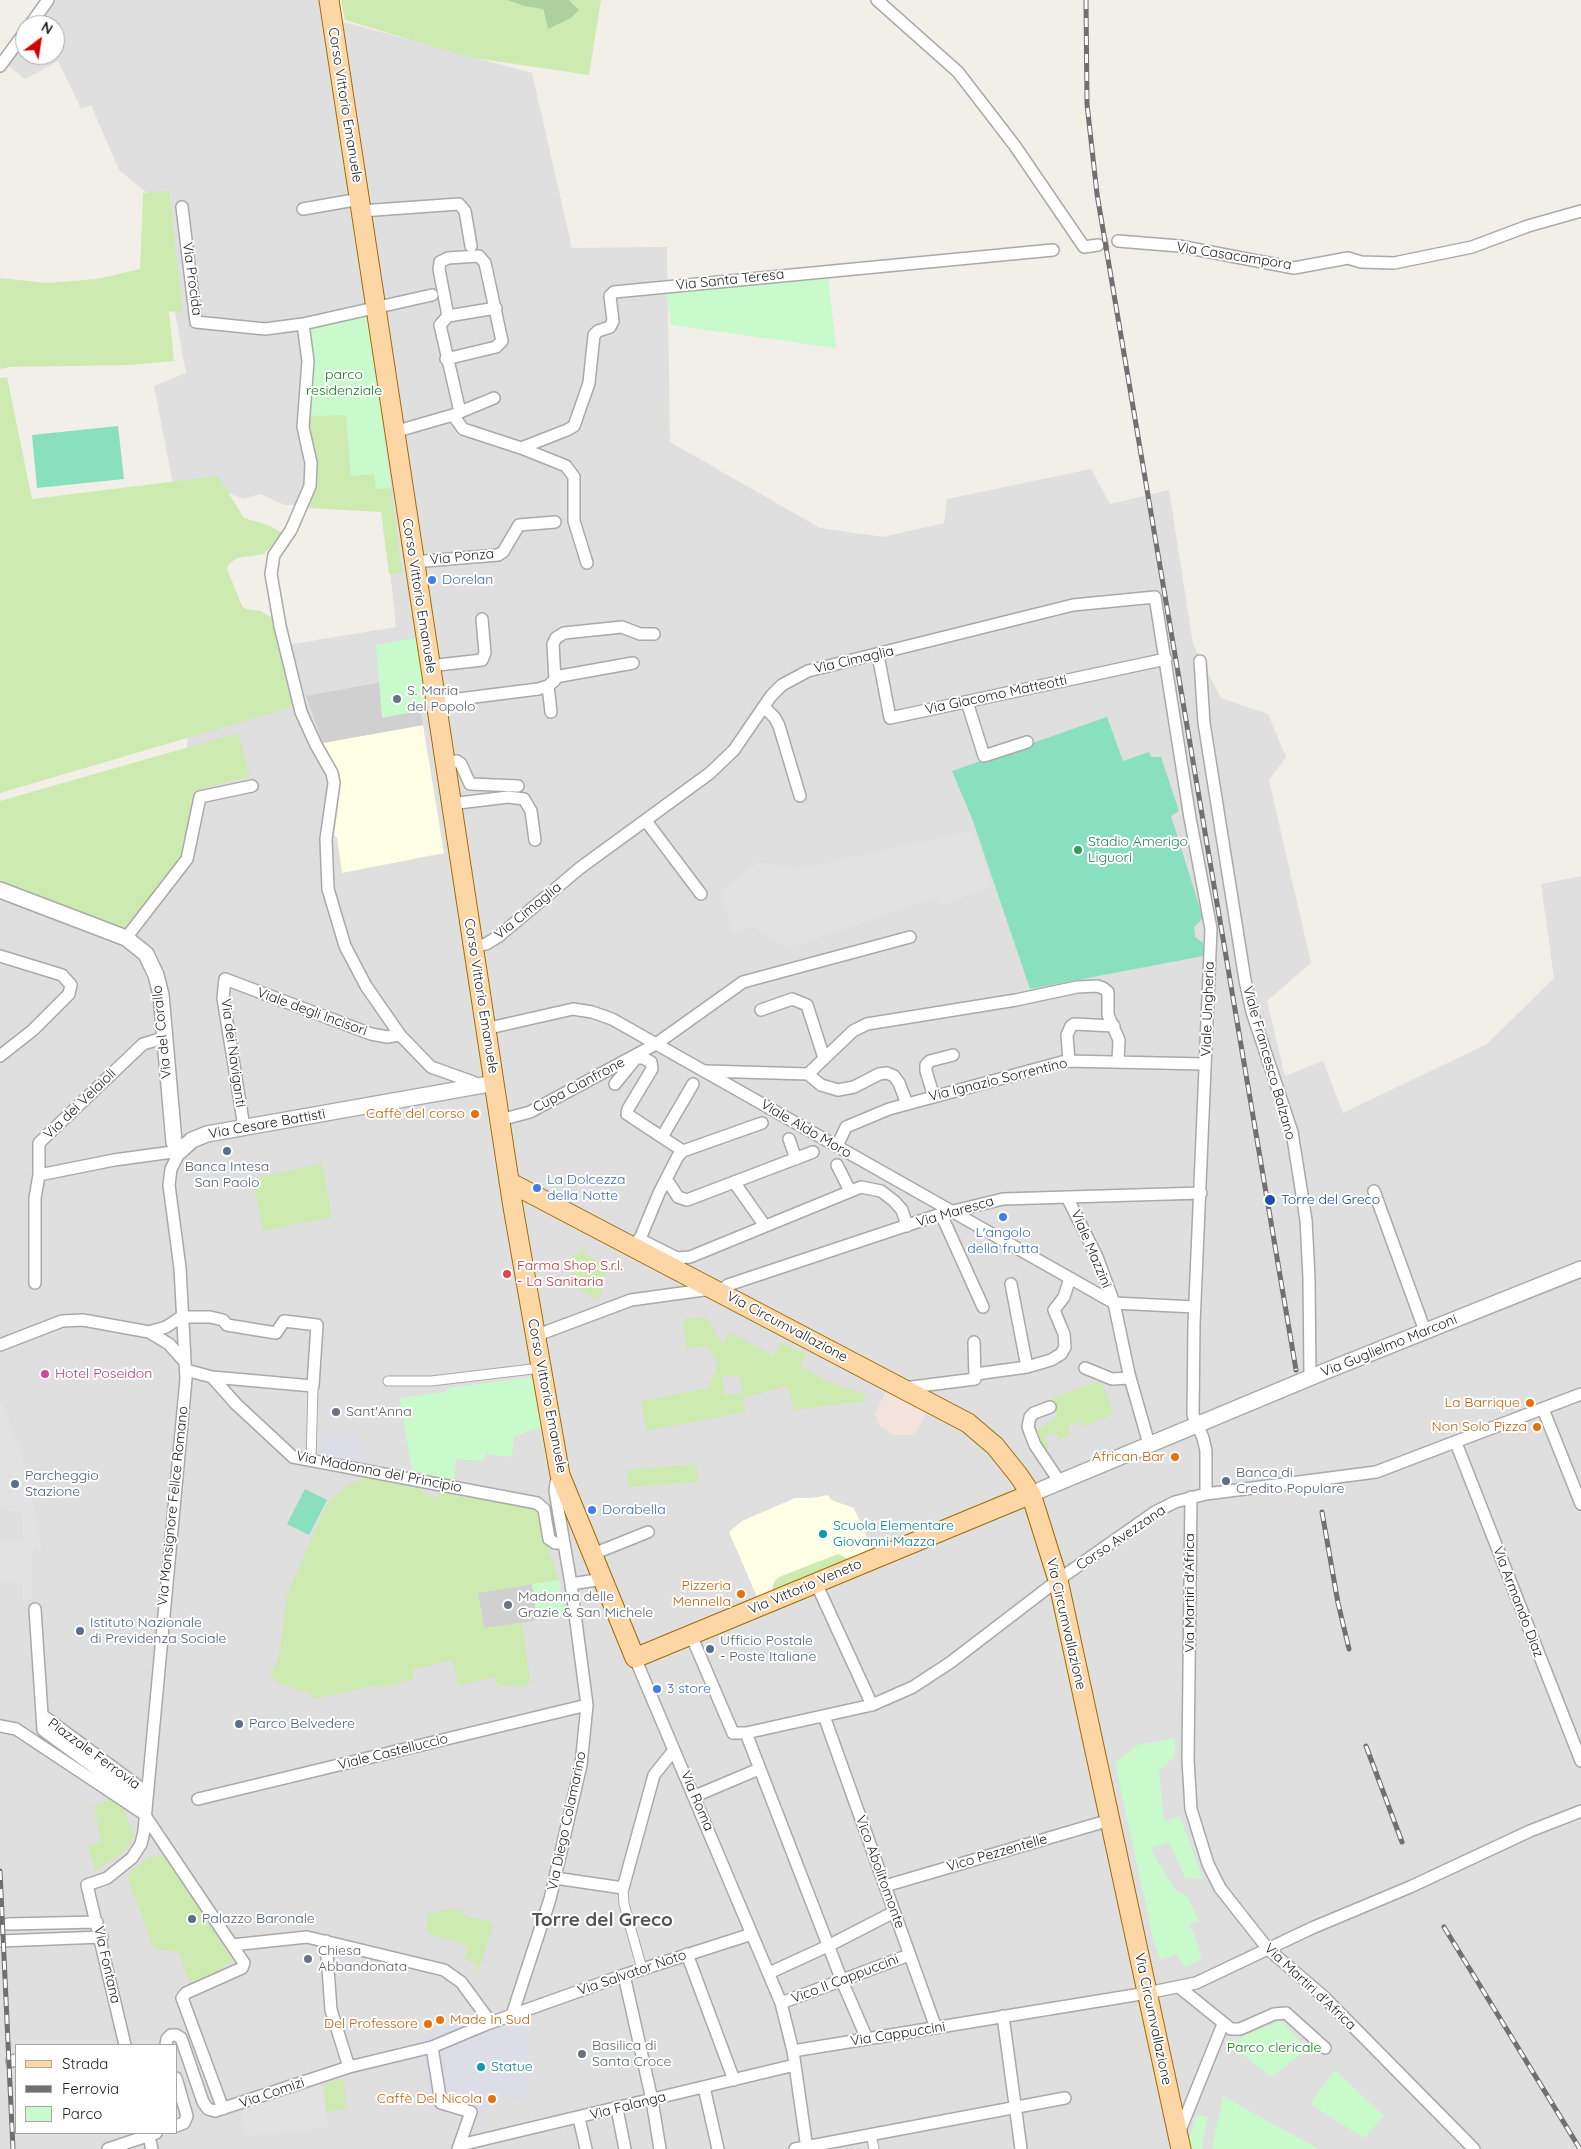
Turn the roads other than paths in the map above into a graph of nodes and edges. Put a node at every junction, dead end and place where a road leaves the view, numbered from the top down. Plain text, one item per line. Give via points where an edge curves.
1 (48, 0) edge
2 (328, 0) edge
3 (877, 0) edge
4 (37, 15) edge
5 (15, 46) edge
6 (0, 66) edge
7 (361, 205) junction
8 (182, 206) dead end
9 (303, 209) dead end
10 (1581, 211) edge
11 (1118, 241) tunnel mouth
12 (1098, 245) tunnel mouth
13 (471, 246) dead end
14 (1053, 250) dead end
15 (432, 295) dead end
16 (376, 308) junction
17 (496, 308) junction
18 (448, 316) junction
19 (303, 324) junction
20 (446, 359) junction
21 (494, 398) dead end
22 (456, 413) junction
23 (394, 432) junction
24 (521, 448) junction
25 (555, 522) dead end
26 (413, 562) junction
27 (587, 563) dead end
28 (1155, 597) joint
29 (482, 619) dead end
30 (654, 634) dead end
31 (878, 654) junction
32 (1166, 659) junction
33 (1200, 661) dead end
34 (633, 663) dead end
35 (429, 666) junction
36 (552, 681) junction
37 (435, 702) junction
38 (966, 702) junction
39 (764, 707) junction
40 (551, 712) dead end
41 (1027, 742) dead end
42 (444, 763) junction
43 (252, 786) dead end
44 (518, 786) dead end
45 (800, 796) dead end
46 (450, 804) junction
47 (646, 820) junction
48 (535, 840) dead end
49 (0, 890) edge
50 (701, 894) dead end
51 (910, 937) dead end
52 (126, 938) junction
53 (473, 947) junction
54 (0, 956) edge
55 (225, 979) joint
56 (761, 1010) dead end
57 (1114, 1026) junction
58 (485, 1029) junction
59 (400, 1035) junction
60 (163, 1038) junction
61 (656, 1044) junction
62 (953, 1055) dead end
63 (0, 1056) edge
64 (824, 1058) junction
65 (1069, 1061) junction
66 (1118, 1062) junction
67 (1206, 1064) junction
68 (703, 1070) junction
69 (808, 1074) junction
70 (615, 1084) dead end
71 (693, 1084) dead end
72 (487, 1085) junction
73 (934, 1097) junction
74 (907, 1104) junction
75 (500, 1120) junction
76 (762, 1123) dead end
77 (244, 1128) junction
78 (662, 1137) junction
79 (789, 1139) dead end
80 (837, 1146) junction
81 (180, 1151) junction
82 (683, 1151) junction
83 (813, 1152) dead end
84 (796, 1158) junction
85 (837, 1165) dead end
86 (39, 1175) junction
87 (509, 1182) junction
88 (734, 1182) junction
89 (670, 1183) dead end
90 (850, 1191) junction
91 (1374, 1191) dead end
92 (1201, 1193) junction
93 (1067, 1197) junction
94 (946, 1213) junction
95 (765, 1226) junction
96 (907, 1226) junction
97 (638, 1244) junction
98 (1581, 1269) edge
99 (1070, 1278) junction
100 (35, 1283) dead end
101 (1011, 1284) dead end
102 (718, 1290) junction
103 (1114, 1302) junction
104 (983, 1307) dead end
105 (1195, 1307) junction
106 (181, 1317) junction
107 (1425, 1331) junction
108 (149, 1332) junction
109 (535, 1336) junction
110 (974, 1342) dead end
111 (0, 1345) edge
112 (185, 1365) junction
113 (1027, 1367) junction
114 (541, 1368) junction
115 (1085, 1368) dead end
116 (976, 1374) junction
117 (212, 1376) junction
118 (1310, 1377) junction
119 (1130, 1378) junction
120 (388, 1381) dead end
121 (313, 1386) junction
122 (902, 1388) junction
123 (1581, 1394) edge
124 (1050, 1407) dead end
125 (1543, 1409) junction
126 (1198, 1426) junction
127 (1456, 1442) junction
128 (1149, 1444) junction
129 (311, 1461) junction
130 (560, 1476) junction
131 (1059, 1481) junction
132 (1030, 1494) junction
133 (1206, 1494) junction
134 (1191, 1497) junction
135 (1581, 1504) edge
136 (648, 1532) dead end
137 (564, 1543) junction
138 (593, 1554) junction
139 (603, 1579) junction
140 (1058, 1580) junction
141 (816, 1583) junction
142 (571, 1584) junction
143 (35, 1609) dead end
144 (691, 1635) junction
145 (635, 1658) junction
146 (872, 1705) junction
147 (587, 1706) junction
148 (824, 1716) junction
149 (0, 1726) edge
150 (746, 1733) junction
151 (674, 1750) junction
152 (1581, 1761) edge
153 (759, 1769) junction
154 (695, 1796) junction
155 (198, 1800) dead end
156 (145, 1803) junction
157 (1581, 1812) edge
158 (1110, 1820) junction
159 (554, 1878) junction
160 (88, 1885) joint
161 (885, 1886) junction
162 (623, 1888) junction
163 (894, 1912) junction
164 (97, 1922) junction
165 (8, 1924) dead end
166 (752, 1934) junction
167 (102, 1938) junction
168 (0, 1940) edge
169 (326, 1941) junction
170 (232, 1945) junction
171 (830, 1945) junction
172 (1268, 1949) junction
173 (687, 1954) junction
174 (909, 1955) junction
175 (642, 1969) junction
176 (769, 1973) junction
177 (624, 1975) junction
178 (842, 1981) junction
179 (1179, 1987) junction
180 (1147, 1993) junction
181 (781, 2003) junction
182 (512, 2015) junction
183 (1003, 2016) junction
184 (487, 2024) junction
185 (1223, 2024) junction
186 (936, 2028) junction
187 (867, 2039) junction
188 (125, 2044) edge
189 (166, 2044) edge
190 (432, 2046) junction
191 (1325, 2048) dead end
192 (793, 2051) junction
193 (795, 2065) junction
194 (349, 2067) junction
195 (734, 2080) junction
196 (178, 2085) edge
197 (704, 2087) junction
198 (1065, 2098) dead end
199 (652, 2100) junction
200 (1015, 2108) junction
201 (222, 2109) junction
202 (617, 2109) junction
203 (579, 2118) junction
204 (178, 2125) edge
205 (151, 2134) edge
206 (871, 2134) junction
207 (1177, 2144) edge
208 (459, 2147) edge
209 (807, 2148) edge
210 (108, 2149) edge
211 (152, 2149) edge
212 (586, 2149) edge
213 (625, 2149) edge
214 (660, 2149) edge
215 (718, 2149) edge
216 (795, 2149) edge
217 (874, 2149) edge
218 (1021, 2149) edge
219 (1474, 2149) edge

1 - 4 street
2 - 7 main road, Corso Vittorio Emanuele
3 - 12 street via 958,72 1015,146 1084,247
5 - 6 street
7 - 9 street
7 - 13 street via 459,204 465,211
7 - 16 main road, Corso Vittorio Emanuele
8 - 19 street, Via Procida via 196,322 265,330
10 - 11 street, Via Casacampora via 1472,247 1394,263 1348,258 1294,268 1179,246
14 - 24 street, Via Santa Teresa via 614,292 610,296 613,321 610,327 594,335 588,383 574,426
15 - 16 street, Via Procida
16 - 19 street, Via Procida
16 - 23 main road, Corso Vittorio Emanuele
17 - 18 street
17 - 18 street via 482,258 476,255 448,258 439,266
17 - 20 street via 503,337 501,344
18 - 20 street via 440,325
19 - 59 street via 308,361 303,427 311,463 310,486 291,530 270,565 280,626 301,712 334,778 334,799 326,838 328,889 345,946 366,986
20 - 22 street
21 - 22 street
22 - 23 street
22 - 24 street via 460,426 468,431
23 - 26 main road, Corso Vittorio Emanuele
24 - 27 street via 566,466 574,477 574,521
25 - 26 street, Via Ponza via 519,525 498,555
26 - 35 main road, Corso Vittorio Emanuele
28 - 31 street, Via Cimaglia via 1073,605
28 - 32 street, Viale Ungheria
29 - 35 street via 485,653 482,660
30 - 36 street via 640,634 622,627 564,633 553,644
31 - 38 street, Via Giacomo Matteotti via 890,718
31 - 39 street, Via Cimaglia via 808,671 782,684
32 - 38 street, Via Giacomo Matteotti
32 - 67 street, Viale Ungheria via 1211,929
33 - 118 street, Viale Francesco Balzano via 1204,723 1245,980 1252,1012 1292,1132 1306,1220
34 - 36 street
35 - 37 main road, Corso Vittorio Emanuele
36 - 37 street via 533,690
36 - 40 street
37 - 42 main road, Corso Vittorio Emanuele
38 - 41 street via 984,756
39 - 45 street via 780,726
39 - 47 street, Via Cimaglia via 734,750 710,773
42 - 44 street via 457,761 461,764 470,784
42 - 46 main road, Corso Vittorio Emanuele
43 - 52 street via 200,797 187,859
46 - 48 street via 508,797 524,799 531,811
46 - 53 main road, Corso Vittorio Emanuele
47 - 50 street
47 - 53 street, Via Cimaglia via 580,868 499,936
49 - 52 street, Via del Corallo
51 - 61 street, Cupa Cianfrone via 743,982
52 - 60 street, Via del Corallo via 146,954 153,966 161,995
53 - 58 main road, Corso Vittorio Emanuele
54 - 63 street via 62,975 71,985 69,994 33,1030
55 - 59 street, Viale degli Incisori via 371,1034
55 - 77 street, Via dei Naviganti via 223,998
56 - 64 street via 792,999 807,1005
57 - 64 street via 1108,1015 1108,992 1097,986 1077,987 867,1024 853,1031
57 - 65 street via 1071,1026 1067,1035
57 - 66 street via 1119,1040
58 - 61 street, Viale Aldo Moro via 573,1009 612,1019
58 - 72 main road, Corso Vittorio Emanuele
59 - 72 street via 431,1067
60 - 81 street, Via del Corallo via 174,1142
60 - 86 street, Via dei Velaioli via 143,1044 39,1143
61 - 68 street, Viale Aldo Moro
61 - 75 street, Cupa Cianfrone via 530,1112
62 - 73 street via 926,1065
64 - 69 street
65 - 66 street, Via Ignazio Sorrentino
65 - 73 street, Via Ignazio Sorrentino
66 - 67 street, Via Ignazio Sorrentino
67 - 92 street, Viale Ungheria
68 - 69 street
68 - 80 street, Viale Aldo Moro
69 - 74 street via 821,1085 838,1090 854,1087 879,1074 894,1076
70 - 78 street via 636,1058 651,1062 652,1069 627,1112 629,1117
71 - 78 street
72 - 75 main road, Corso Vittorio Emanuele
72 - 77 street, Via Cesare Battisti
73 - 74 street, Via Ignazio Sorrentino
74 - 80 street, Via Ignazio Sorrentino via 846,1127
75 - 87 main road, Corso Vittorio Emanuele
76 - 82 street
77 - 81 street, Via Cesare Battisti via 207,1134 192,1140
78 - 82 street
79 - 84 street
80 - 94 street, Viale Aldo Moro
81 - 86 street
81 - 106 street via 171,1169 169,1185 180,1268
82 - 97 street via 666,1180
83 - 84 street
84 - 88 street
85 - 90 street
86 - 100 street, Via dei Velaioli via 35,1198
87 - 97 main road, Via Circumvallazione
87 - 109 main road, Corso Vittorio Emanuele
88 - 89 street via 682,1200
88 - 95 street
90 - 95 street
90 - 96 street via 861,1187 881,1191 902,1210
91 - 107 street
92 - 93 street, Via Maresca
92 - 105 street, Viale Ungheria
93 - 94 street, Via Maresca via 1003,1199
93 - 103 street, Viale Mazzini via 1097,1257
94 - 96 street, Via Maresca
94 - 99 street, Viale Aldo Moro
94 - 104 street
95 - 97 street via 712,1250 682,1258
96 - 102 street, Via Maresca
97 - 102 main road, Via Circumvallazione
98 - 107 street, Via Guglielmo Marconi
99 - 103 street, Viale Aldo Moro
99 - 113 street via 1064,1298 1054,1310 1064,1334 1064,1350 1050,1360
101 - 113 street
102 - 109 street, Via Maresca via 631,1300
102 - 122 main road, Via Circumvallazione
103 - 105 street
103 - 119 street, Viale Mazzini
105 - 126 street, Viale Ungheria via 1193,1415
106 - 108 street via 166,1327
106 - 112 street, Via Monsignore Felice Romano
106 - 121 street via 210,1317 223,1320 227,1325 276,1332 284,1321 317,1325
107 - 118 street, Via Guglielmo Marconi
108 - 111 street via 83,1320 62,1321
108 - 112 street via 169,1344
109 - 114 main road, Corso Vittorio Emanuele
110 - 116 street
112 - 117 street
112 - 156 street, Via Monsignore Felice Romano
113 - 116 street
114 - 120 street via 431,1381
114 - 130 main road, Corso Vittorio Emanuele
115 - 119 street via 1112,1379
116 - 122 street via 969,1381
117 - 121 street
117 - 129 street, Via Madonna del Principio via 236,1404 293,1457
118 - 126 street, Via Guglielmo Marconi
119 - 128 street, Viale Mazzini
121 - 129 street
122 - 132 main road, Via Circumvallazione via 968,1423 994,1446
123 - 125 street, Corso Avezzana
124 - 131 street via 1034,1413 1028,1427 1035,1445
125 - 127 street, Corso Avezzana
125 - 135 street
126 - 128 street, Via Guglielmo Marconi
126 - 133 street via 1206,1451
127 - 133 street, Corso Avezzana via 1376,1472
127 - 152 street, Via Armando Diaz
128 - 131 street, Via Guglielmo Marconi
129 - 137 street, Via Madonna del Principio via 537,1503 544,1509 549,1539 554,1543
130 - 137 street, Via Diego Colamarino via 555,1492
130 - 138 main road, Corso Vittorio Emanuele
131 - 132 street, Via Guglielmo Marconi
132 - 140 main road, Via Circumvallazione
132 - 141 main road, Via Vittorio Veneto
133 - 134 street, Corso Avezzana
134 - 140 street, Corso Avezzana via 1155,1512
134 - 172 street, Via Martiri d'Africa via 1188,1760 1191,1809 1208,1864 1220,1888
136 - 138 street
137 - 142 street, Via Diego Colamarino
138 - 139 main road, Via Roma
139 - 142 street
139 - 145 main road, Via Roma
140 - 146 street, Corso Avezzana via 943,1667 913,1687
140 - 158 main road, Via Circumvallazione
141 - 144 main road, Via Vittorio Veneto
141 - 146 street
142 - 147 street, Via Diego Colamarino
143 - 156 street, Piazzale Ferrovia via 45,1733
144 - 145 main road, Via Vittorio Veneto
144 - 150 street via 733,1733
145 - 151 street, Via Roma
146 - 148 street, Corso Avezzana
147 - 155 street, Viale Castelluccio
147 - 159 street, Via Diego Colamarino via 581,1765
148 - 150 street, Corso Avezzana
148 - 161 street, Vico Abolitomonte
149 - 156 street via 16,1729
150 - 153 street
151 - 154 street, Via Roma
151 - 162 street via 654,1775
153 - 154 street
153 - 171 street
154 - 166 street, Via Roma
156 - 160 street, Via Monsignore Felice Romano via 141,1844 132,1858 107,1878
156 - 170 street
157 - 172 street, Via Cappuccini
158 - 161 street, Vico Pezzentelle
158 - 180 main road, Via Circumvallazione
159 - 162 street
159 - 182 street, Via Diego Colamarino
160 - 164 street, Via Fontana
161 - 163 street, Vico Abolitomonte
162 - 175 street via 624,1904
163 - 171 street
163 - 174 street, Vico Abolitomonte
164 - 165 street
164 - 167 street, Via Fontana
166 - 173 street, Via Salvator Noto
166 - 176 street, Via Roma
167 - 168 street
167 - 188 street, Via Fontana
169 - 170 street via 307,1936
169 - 184 street via 444,1970 461,1982 486,2016
169 - 194 street via 331,2010
170 - 201 street via 244,1963 242,1968 186,1993 182,1998
171 - 176 street
171 - 178 street
172 - 179 street, Via Cappuccini via 1196,1983
172 - 219 street, Via Martiri d'Africa via 1323,1996
173 - 175 street, Via Salvator Noto
173 - 195 street
174 - 178 street, Vico II Cappuccini
174 - 186 street, Vico Abolitomonte
175 - 177 street, Via Salvator Noto
176 - 181 street, Via Roma
177 - 182 street, Via Salvator Noto
177 - 199 street
178 - 181 street, Vico II Cappuccini
178 - 187 street
179 - 180 street, Via Cappuccini
179 - 185 street
180 - 183 street, Via Cappuccini
180 - 207 main road, Via Circumvallazione
181 - 192 street, Via Roma
182 - 184 street, Via Salvator Noto
183 - 186 street, Via Cappuccini
183 - 200 street
184 - 190 street, Via Comizi
185 - 191 street via 1231,2029 1240,2029 1274,2014 1286,2013
185 - 207 street
186 - 187 street, Via Cappuccini
187 - 192 street, Via Cappuccini
189 - 201 street, Via Comizi via 171,2035 181,2038 205,2106 211,2110
190 - 194 street, Via Comizi
190 - 208 street via 441,2103 470,2112
192 - 193 street, Via Roma
193 - 195 street, Via Falanga
193 - 209 street, Via Roma
194 - 201 street, Via Comizi
195 - 197 street, Via Falanga
196 - 204 street via 187,2116 184,2123
197 - 199 street, Via Falanga
197 - 215 street
198 - 200 street
199 - 202 street, Via Falanga
199 - 214 street
200 - 206 street
200 - 218 street
202 - 203 street, Via Falanga
202 - 213 street
203 - 208 street, Via Falanga
203 - 212 street
205 - 210 street
205 - 211 street
206 - 209 street
206 - 217 street
209 - 216 street

